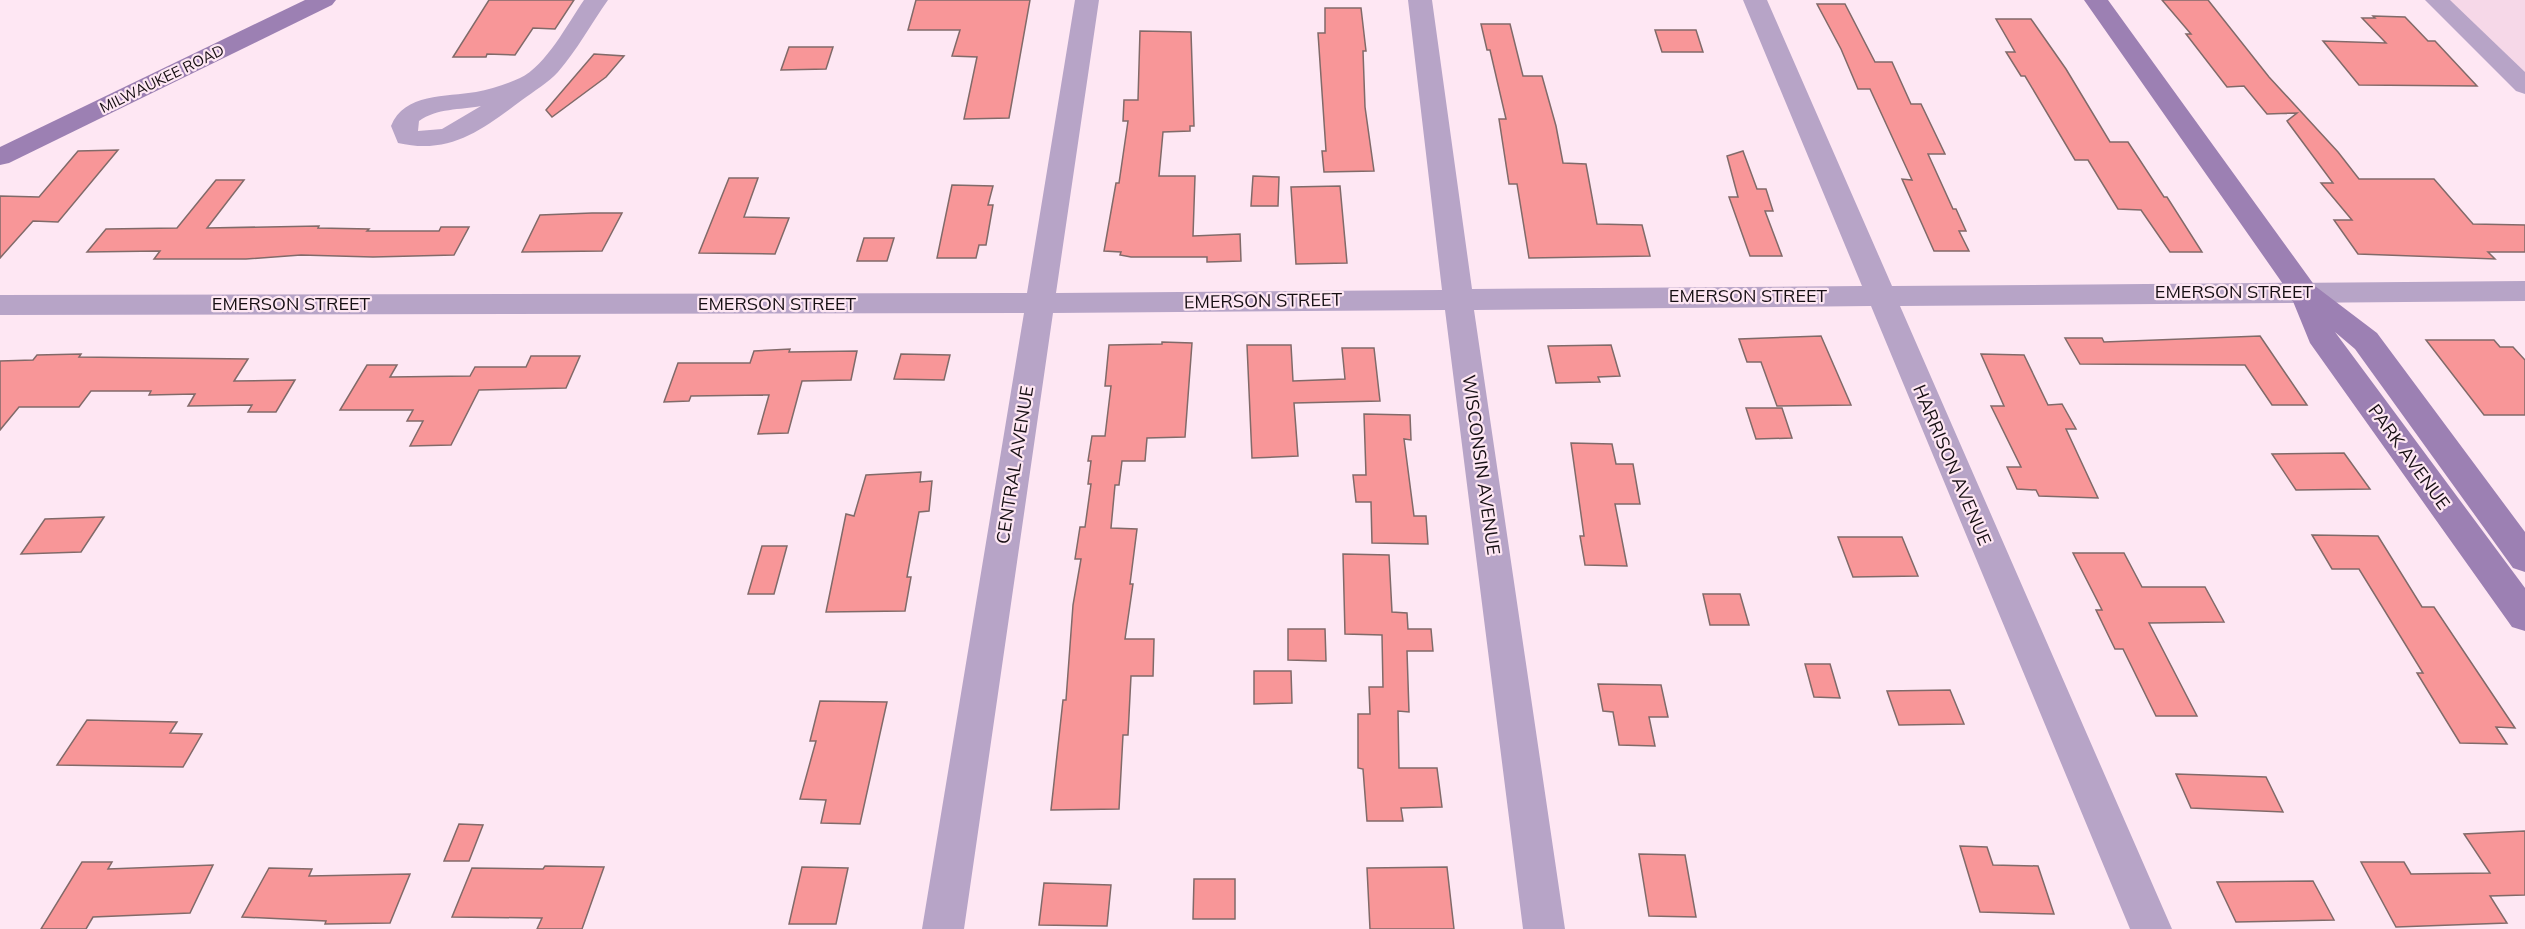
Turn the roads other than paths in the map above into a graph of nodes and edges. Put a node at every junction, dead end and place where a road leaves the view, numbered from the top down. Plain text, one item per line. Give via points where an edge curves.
1 (324, 0) edge
2 (596, 0) edge
3 (1087, 0) edge
4 (1420, 0) edge
5 (1755, 0) edge
6 (2096, 0) edge
7 (2437, 0) edge
8 (527, 84) dead end
9 (2525, 86) edge
10 (0, 157) edge
11 (2525, 291) edge
12 (2304, 292) junction
13 (1880, 295) junction
14 (1458, 298) junction
15 (1040, 303) junction
16 (0, 305) edge
17 (2525, 558) edge
18 (2525, 616) edge
19 (943, 929) edge
20 (1544, 929) edge
21 (2151, 929) edge

1 - 10 street, MILWAUKEE ROAD
2 - 8 street via 544,72
3 - 15 street, CENTRAL AVENUE
4 - 14 street, WISCONSIN AVENUE
5 - 13 street, HARRISON AVENUE
6 - 12 street, PARK AVENUE
7 - 9 street
11 - 12 street, EMERSON STREET
12 - 13 street, EMERSON STREET
12 - 17 street, PARK AVENUE via 2366,341
12 - 18 street, PARK AVENUE via 2321,336
13 - 14 street, EMERSON STREET
13 - 21 street, HARRISON AVENUE
14 - 15 street, EMERSON STREET
14 - 20 street, WISCONSIN AVENUE
15 - 16 street, EMERSON STREET
15 - 19 street, CENTRAL AVENUE

